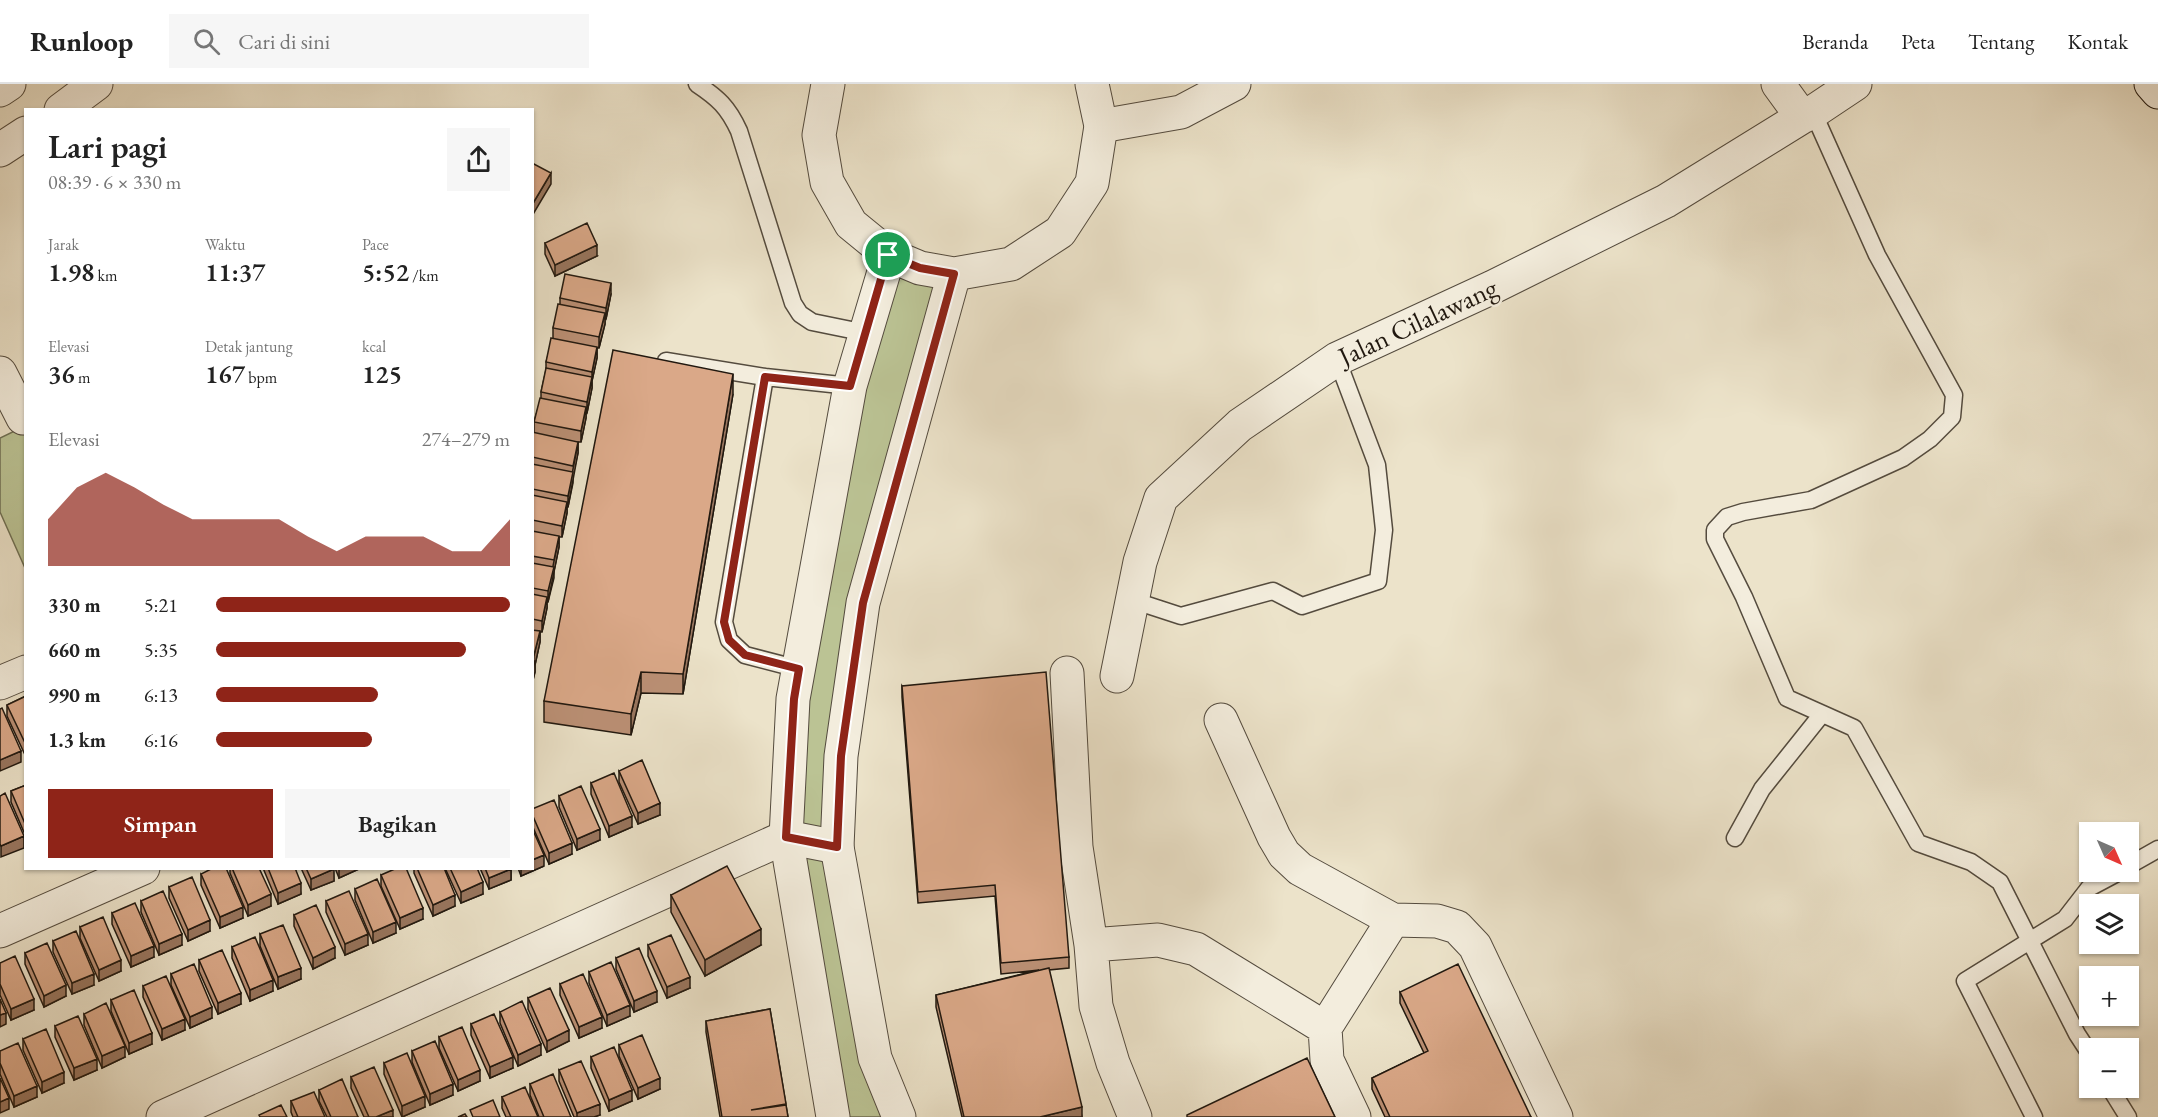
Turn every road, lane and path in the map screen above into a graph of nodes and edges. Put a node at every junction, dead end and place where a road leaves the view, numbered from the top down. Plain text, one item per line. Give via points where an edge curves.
1 (9, 84) edge
2 (96, 84) edge
3 (696, 84) edge
4 (1092, 84) edge
5 (1234, 84) edge
6 (1778, 84) edge
7 (1855, 84) edge
8 (2151, 84) edge
9 (825, 85) edge
10 (0, 90) edge
11 (2158, 92) edge
12 (64, 108) edge
13 (1807, 114) junction
14 (1101, 126) junction
15 (24, 134) edge
16 (0, 150) edge
17 (888, 255) junction
18 (954, 274) junction
19 (866, 333) junction
20 (654, 359) edge
21 (1337, 359) junction
22 (0, 373) edge
23 (765, 377) junction
24 (850, 386) junction
25 (16, 422) edge
26 (1132, 600) junction
27 (799, 669) junction
28 (24, 673) edge
29 (1067, 673) dead end
30 (1117, 676) dead end
31 (0, 683) edge
32 (1822, 714) junction
33 (1221, 720) dead end
34 (786, 837) junction
35 (1735, 838) dead end
36 (837, 847) junction
37 (2158, 849) edge
38 (2139, 860) edge
39 (138, 870) edge
40 (2101, 882) edge
41 (1393, 920) junction
42 (0, 931) edge
43 (2030, 941) junction
44 (1091, 945) junction
45 (1325, 1028) junction
46 (2082, 1038) edge
47 (2116, 1098) edge
48 (163, 1117) edge
49 (833, 1117) edge
50 (899, 1117) edge
51 (1135, 1117) edge
52 (1354, 1117) edge
53 (1556, 1117) edge
54 (2034, 1117) edge
55 (2128, 1117) edge

1 - 10 street
2 - 12 street
3 - 19 lane via 716,97 739,131 793,303 800,314 812,322
4 - 14 street
5 - 14 street via 1181,112
6 - 13 street
7 - 13 street, Jalan Cilalawang
8 - 11 street
9 - 17 street via 819,135 827,182 851,224
13 - 21 street, Jalan Cilalawang via 1666,201
13 - 32 lane via 1877,255 1954,395 1952,417 1903,458 1811,500 1727,517 1715,530 1715,539 1787,698
14 - 18 street via 1092,183 1060,232 1011,264
15 - 16 street
17 - 18 street via 920,268
17 - 19 street
18 - 36 street via 863,603 841,756
19 - 24 street
20 - 23 lane
21 - 26 street, Jalan Cilalawang via 1240,425 1161,498
21 - 26 lane via 1377,465 1384,530 1378,581 1302,606 1273,591 1181,616
22 - 25 street
23 - 24 lane
23 - 27 lane via 724,622 729,640 745,655
24 - 27 street
26 - 30 street, Jalan Cilalawang
27 - 34 street
28 - 31 street
29 - 44 street via 1076,847
32 - 35 lane via 1762,789
32 - 43 lane via 1854,728 1918,843 1971,862 2000,882
33 - 41 street via 1284,854 1300,869
34 - 36 street
34 - 48 street
34 - 49 street
36 - 50 street via 875,1059
37 - 38 lane
39 - 42 street
40 - 43 lane via 2090,888 2065,920
41 - 45 street
41 - 53 street via 1437,921 1457,927 1475,946
43 - 46 lane
43 - 54 lane via 1965,981
44 - 45 street via 1158,939 1196,949
44 - 51 street via 1096,1006
45 - 52 street via 1327,1060
47 - 55 lane

